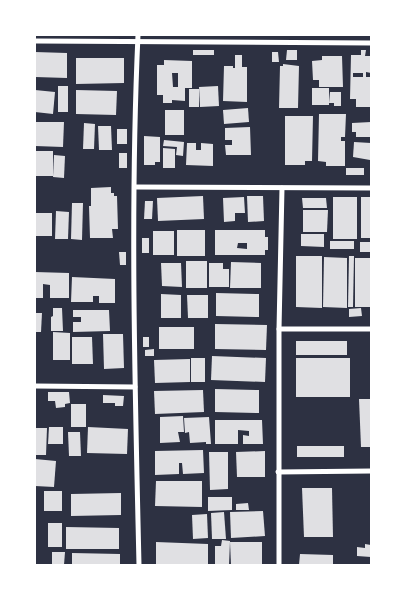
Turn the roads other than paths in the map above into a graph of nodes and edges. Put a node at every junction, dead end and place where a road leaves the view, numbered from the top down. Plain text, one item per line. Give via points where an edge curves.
1 (138, 38) edge
2 (35, 41) edge
3 (371, 43) edge
4 (135, 187) junction
5 (282, 188) junction
6 (371, 188) edge
7 (279, 329) junction
8 (371, 329) edge
9 (35, 386) edge
10 (135, 386) junction
11 (371, 471) edge
12 (278, 472) junction
13 (139, 565) edge
14 (279, 565) edge

1 - 2 street
1 - 3 street
1 - 4 street
4 - 5 street
4 - 10 street
5 - 6 street
5 - 7 street
7 - 8 street
7 - 12 street
9 - 10 street
10 - 13 street
11 - 12 street
12 - 14 street

